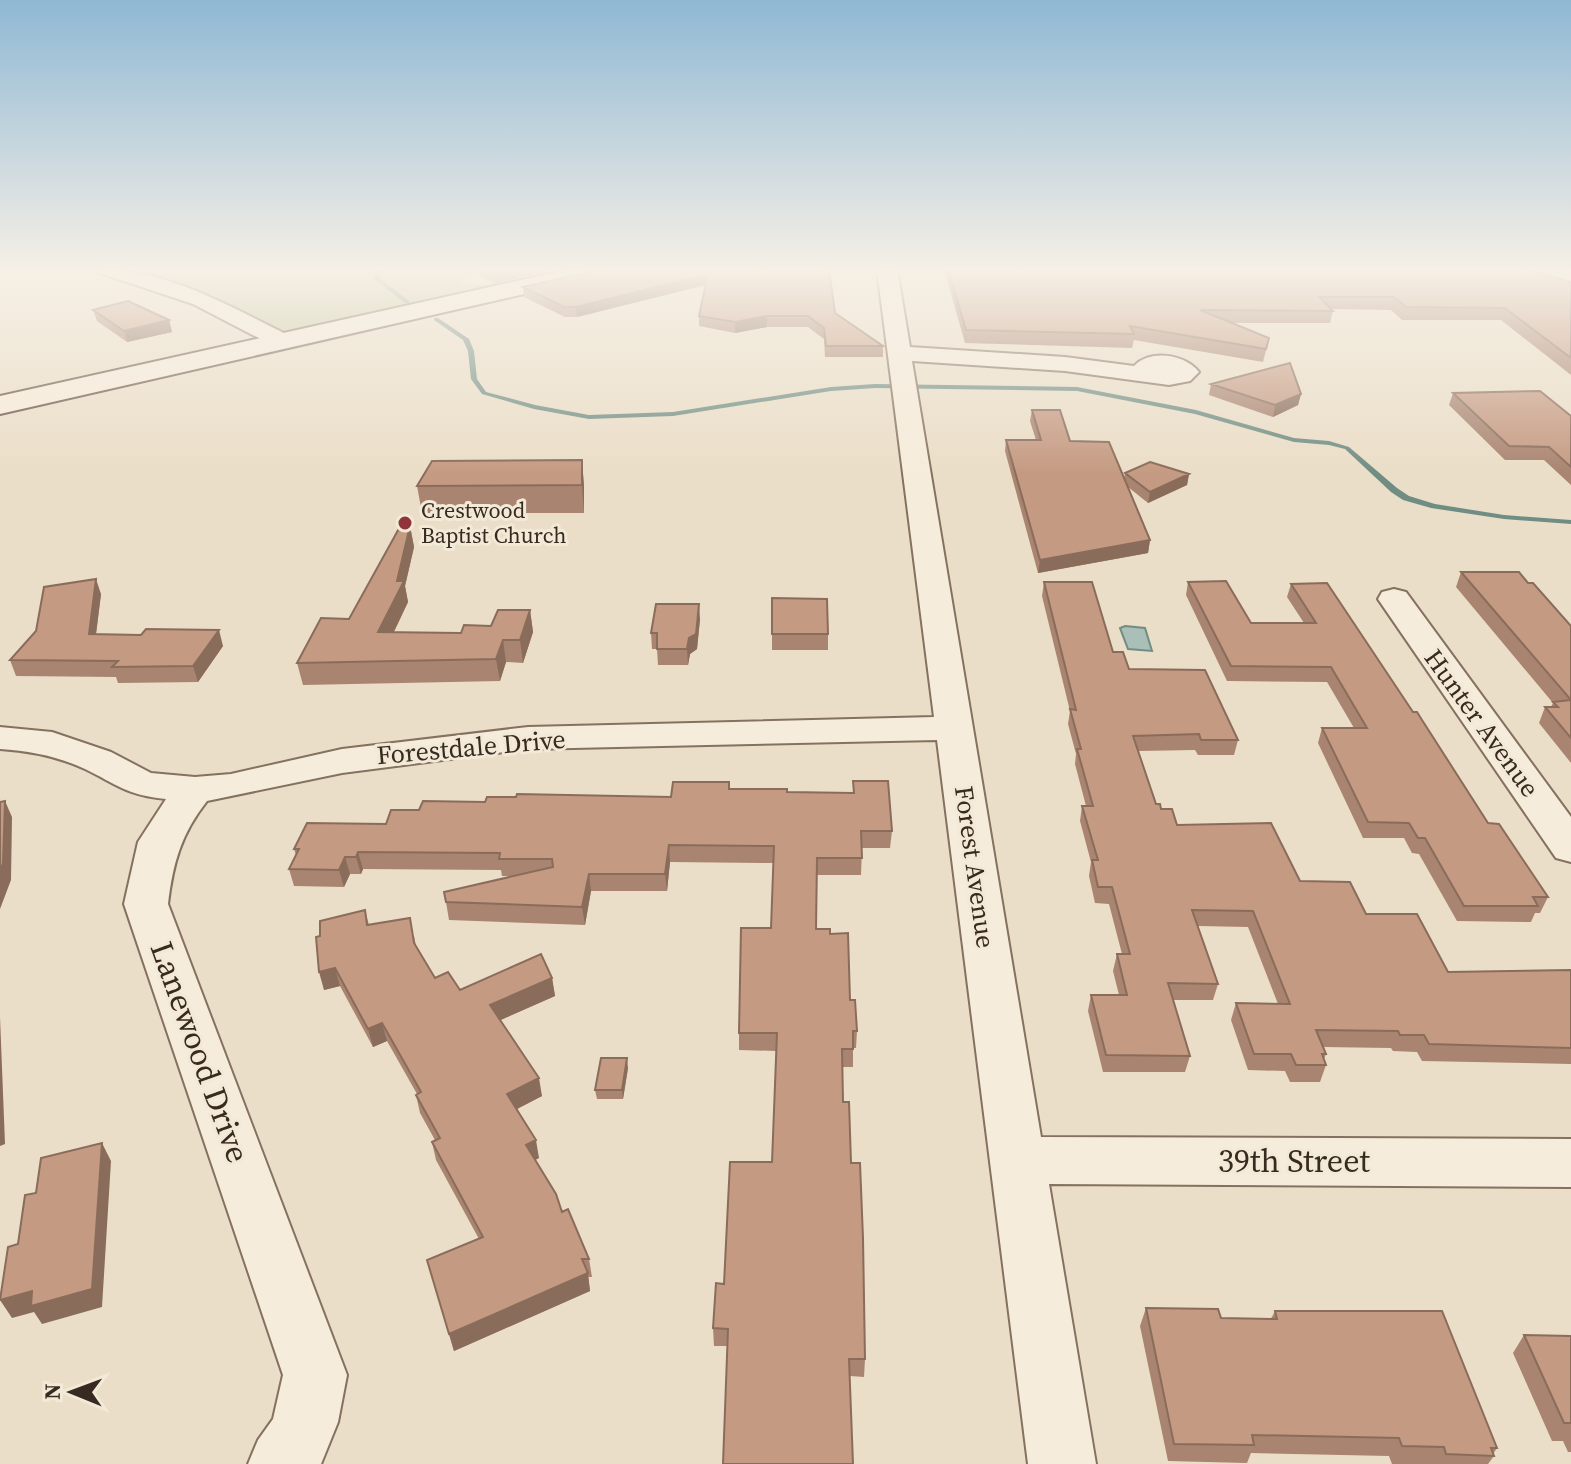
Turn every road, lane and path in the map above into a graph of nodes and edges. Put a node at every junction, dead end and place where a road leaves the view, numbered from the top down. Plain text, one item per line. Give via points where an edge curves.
1 (275, 337) edge
2 (304, 337) edge
3 (897, 337) edge
4 (284, 342) junction
5 (900, 358) junction
6 (1148, 372) dead end
7 (0, 405) edge
8 (1394, 599) dead end
9 (955, 728) junction
10 (0, 738) edge
11 (195, 790) junction
12 (1571, 848) edge
13 (1017, 1160) junction
14 (1571, 1163) edge
15 (282, 1464) edge
16 (1062, 1464) edge

1 - 4 street
2 - 4 main road
3 - 5 street, Forest Avenue
4 - 7 main road
5 - 6 street
5 - 9 street, Forest Avenue
8 - 12 street, Hunter Avenue
9 - 11 street, Forestdale Drive via 528,738 342,761
9 - 13 street, Forest Avenue
10 - 11 street, Forestdale Drive via 38,740 97,760 142,784
11 - 15 street, Lanewood Drive via 152,853 146,904 315,1375 309,1415
13 - 14 street, 39th Street
13 - 16 street, Forest Avenue

